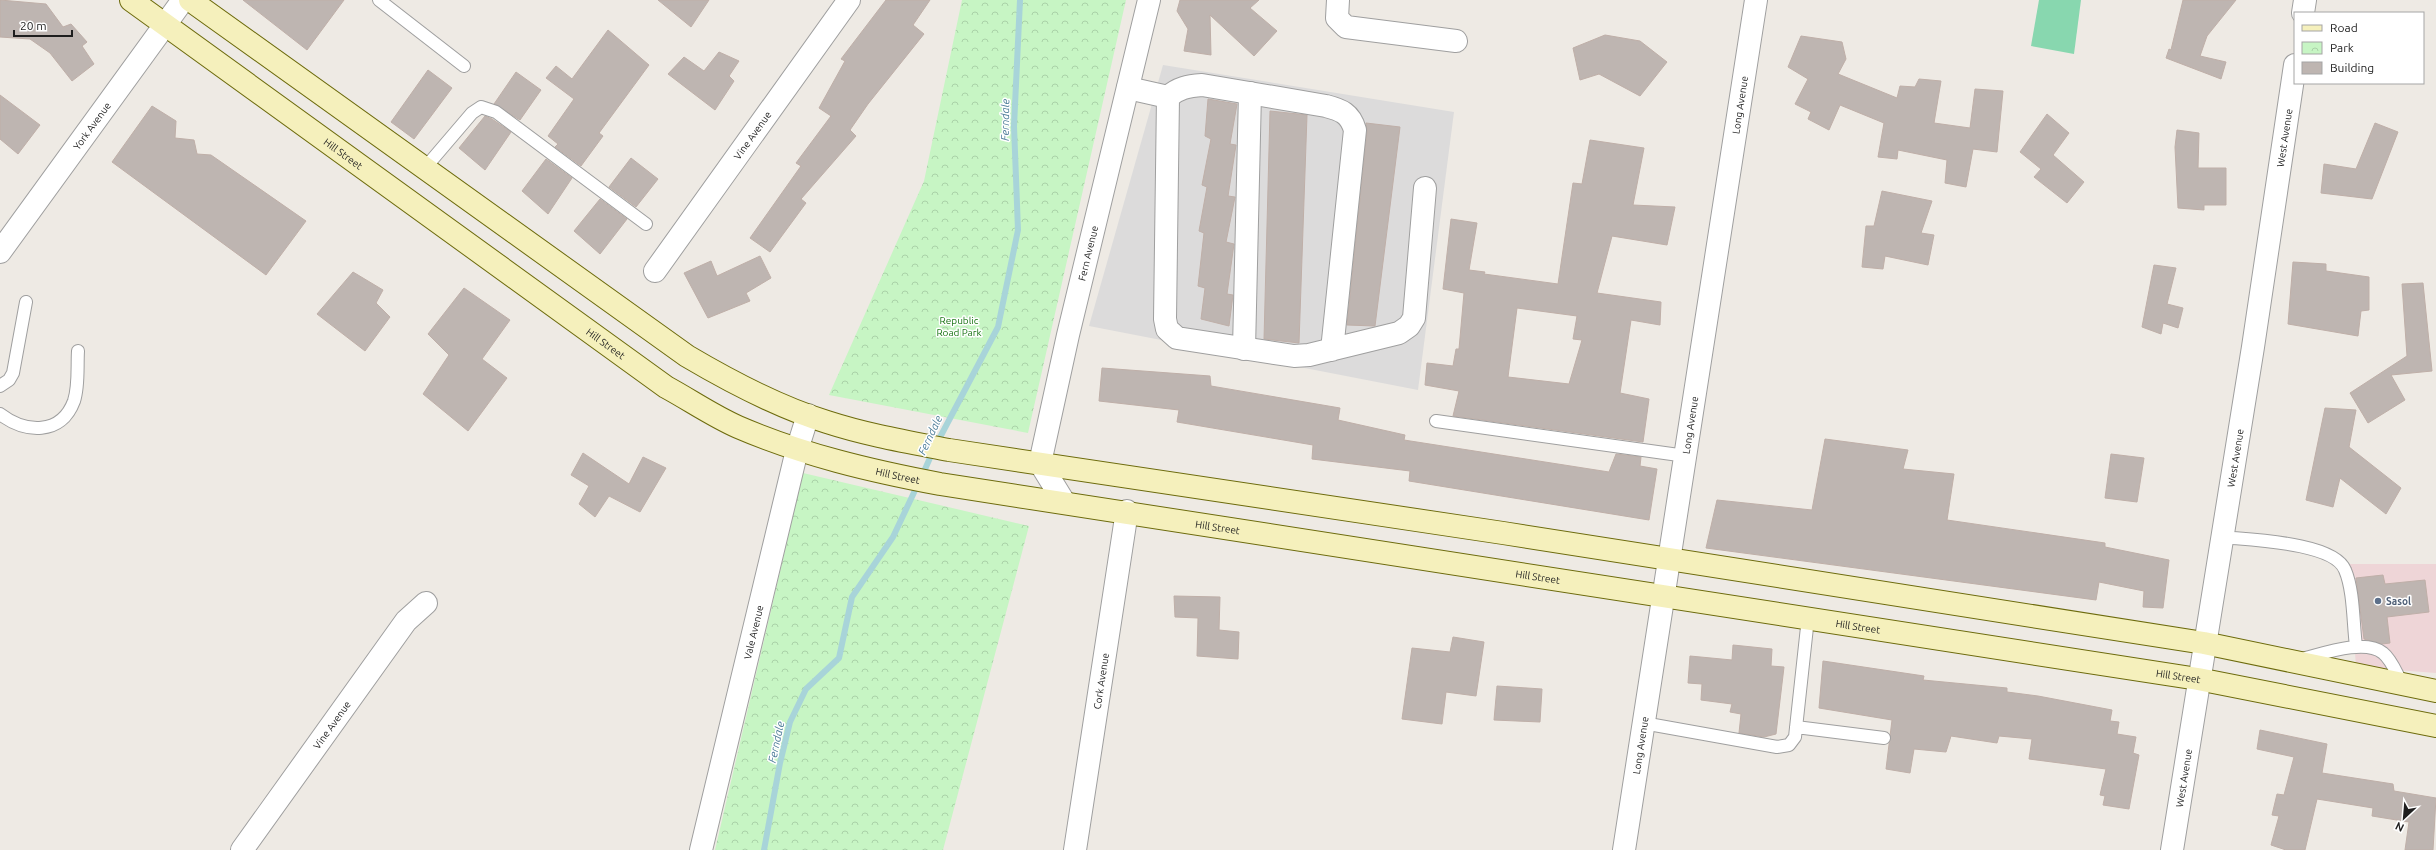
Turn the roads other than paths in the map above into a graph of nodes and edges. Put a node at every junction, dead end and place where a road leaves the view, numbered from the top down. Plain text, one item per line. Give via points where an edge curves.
1 (131, 0) edge
2 (183, 0) edge
3 (190, 0) edge
4 (379, 0) edge
5 (849, 0) edge
6 (1149, 0) edge
7 (1338, 0) edge
8 (1756, 0) edge
9 (2305, 0) edge
10 (2303, 12) edge
11 (165, 25) junction
12 (1456, 41) dead end
13 (464, 66) dead end
14 (2294, 72) edge
15 (1128, 88) junction
16 (1250, 93) junction
17 (1168, 97) junction
18 (425, 168) junction
19 (1425, 188) dead end
20 (646, 224) dead end
21 (0, 252) edge
22 (655, 270) dead end
23 (26, 302) dead end
24 (1244, 349) junction
25 (1332, 350) junction
26 (78, 351) dead end
27 (0, 386) edge
28 (0, 414) edge
29 (808, 415) junction
30 (1436, 422) dead end
31 (797, 450) junction
32 (1686, 456) junction
33 (1040, 463) junction
34 (1064, 502) junction
35 (1127, 512) junction
36 (2221, 537) junction
37 (1670, 560) junction
38 (1663, 596) junction
39 (426, 604) dead end
40 (1808, 618) junction
41 (2204, 643) junction
42 (2356, 646) junction
43 (2292, 661) junction
44 (2198, 678) junction
45 (2403, 685) junction
46 (2436, 691) edge
47 (1643, 723) junction
48 (2436, 726) edge
49 (1796, 727) junction
50 (1884, 738) dead end
51 (242, 850) edge
52 (701, 850) edge
53 (1075, 850) edge
54 (1624, 850) edge
55 (2172, 850) edge

1 - 11 main road, Hill Street
2 - 11 street, York Avenue
3 - 18 main road
4 - 13 lane
5 - 22 street, Vine Avenue
6 - 15 street, Fern Avenue
7 - 12 street via 1337,18 1346,26
8 - 32 street, Long Avenue
9 - 10 street
11 - 21 street, York Avenue
11 - 31 main road, Hill Street via 666,387 737,426
14 - 36 street, West Avenue via 2253,347
15 - 17 street
15 - 33 street, Fern Avenue via 1069,327
16 - 17 street via 1202,85 1175,91
16 - 24 street
16 - 25 street via 1342,110 1352,119 1355,130
17 - 24 street via 1167,328 1177,338
18 - 20 lane via 472,113 481,108 496,112
18 - 29 main road via 687,356 744,388
19 - 25 street via 1414,318 1399,334
23 - 27 lane via 13,372 9,380
24 - 25 street via 1294,356
26 - 28 lane via 74,401 64,416 51,426 39,429 25,428
29 - 31 street, Vale Avenue
29 - 33 main road via 887,437 949,450
30 - 32 lane
31 - 34 main road, Hill Street via 881,473
31 - 52 street, Vale Avenue
32 - 37 street, Long Avenue
33 - 34 street
33 - 37 main road
34 - 35 main road, Hill Street
35 - 38 main road, Hill Street
35 - 53 street, Cork Avenue
36 - 41 street, West Avenue
36 - 42 lane via 2309,548 2325,553 2341,563 2348,580
37 - 38 street, Long Avenue
37 - 41 main road
38 - 40 main road, Hill Street
38 - 47 street, Long Avenue
39 - 51 street, Vine Avenue via 406,621
40 - 44 main road, Hill Street
40 - 49 lane
41 - 43 main road
41 - 44 street, West Avenue
42 - 43 lane
42 - 45 lane via 2383,653
43 - 45 main road
44 - 48 main road, Hill Street
44 - 55 street, West Avenue
45 - 46 main road
47 - 49 lane via 1777,747 1789,745 1795,737
47 - 54 street, Long Avenue
49 - 50 lane

